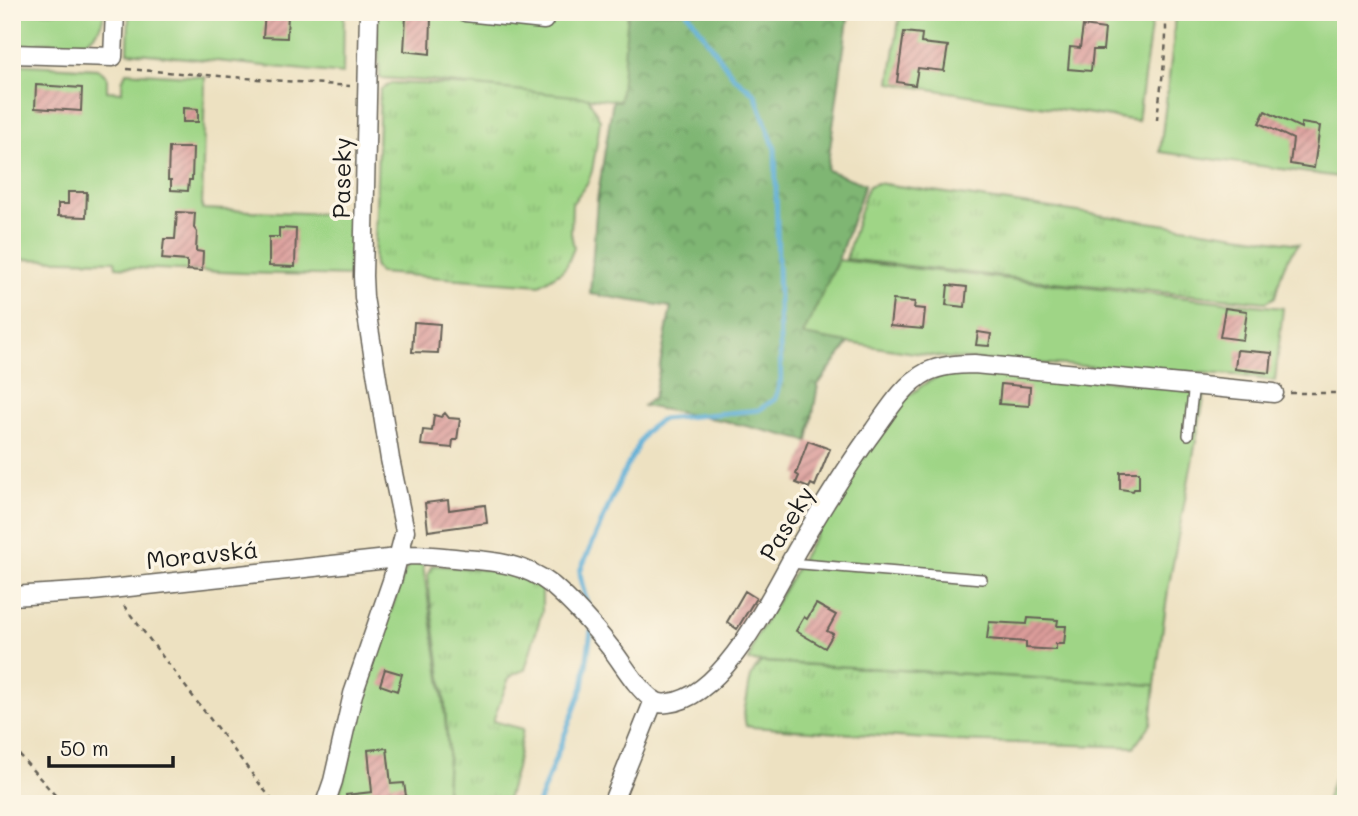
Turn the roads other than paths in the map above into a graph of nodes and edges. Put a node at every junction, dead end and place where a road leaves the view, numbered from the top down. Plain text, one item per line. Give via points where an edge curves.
1 (115, 12) edge
2 (369, 12) edge
3 (465, 12) edge
4 (544, 20) dead end
5 (12, 54) edge
6 (1194, 384) junction
7 (1274, 393) road end
8 (1188, 435) dead end
9 (397, 558) junction
10 (790, 563) junction
11 (982, 579) dead end
12 (12, 596) edge
13 (654, 700) junction
14 (325, 804) edge
15 (612, 804) edge

1 - 5 street via 113,57
2 - 9 street, Paseky via 364,297 405,531
3 - 4 street
6 - 7 street, Paseky
6 - 8 lane
6 - 10 street, Paseky via 974,364 927,372 880,421
9 - 12 street, Moravská
9 - 13 street via 424,555 496,561 531,572 586,619
9 - 14 street, Paseky via 353,694
10 - 11 lane
10 - 13 street, Paseky via 745,640 716,676 682,700 666,704
13 - 15 street

